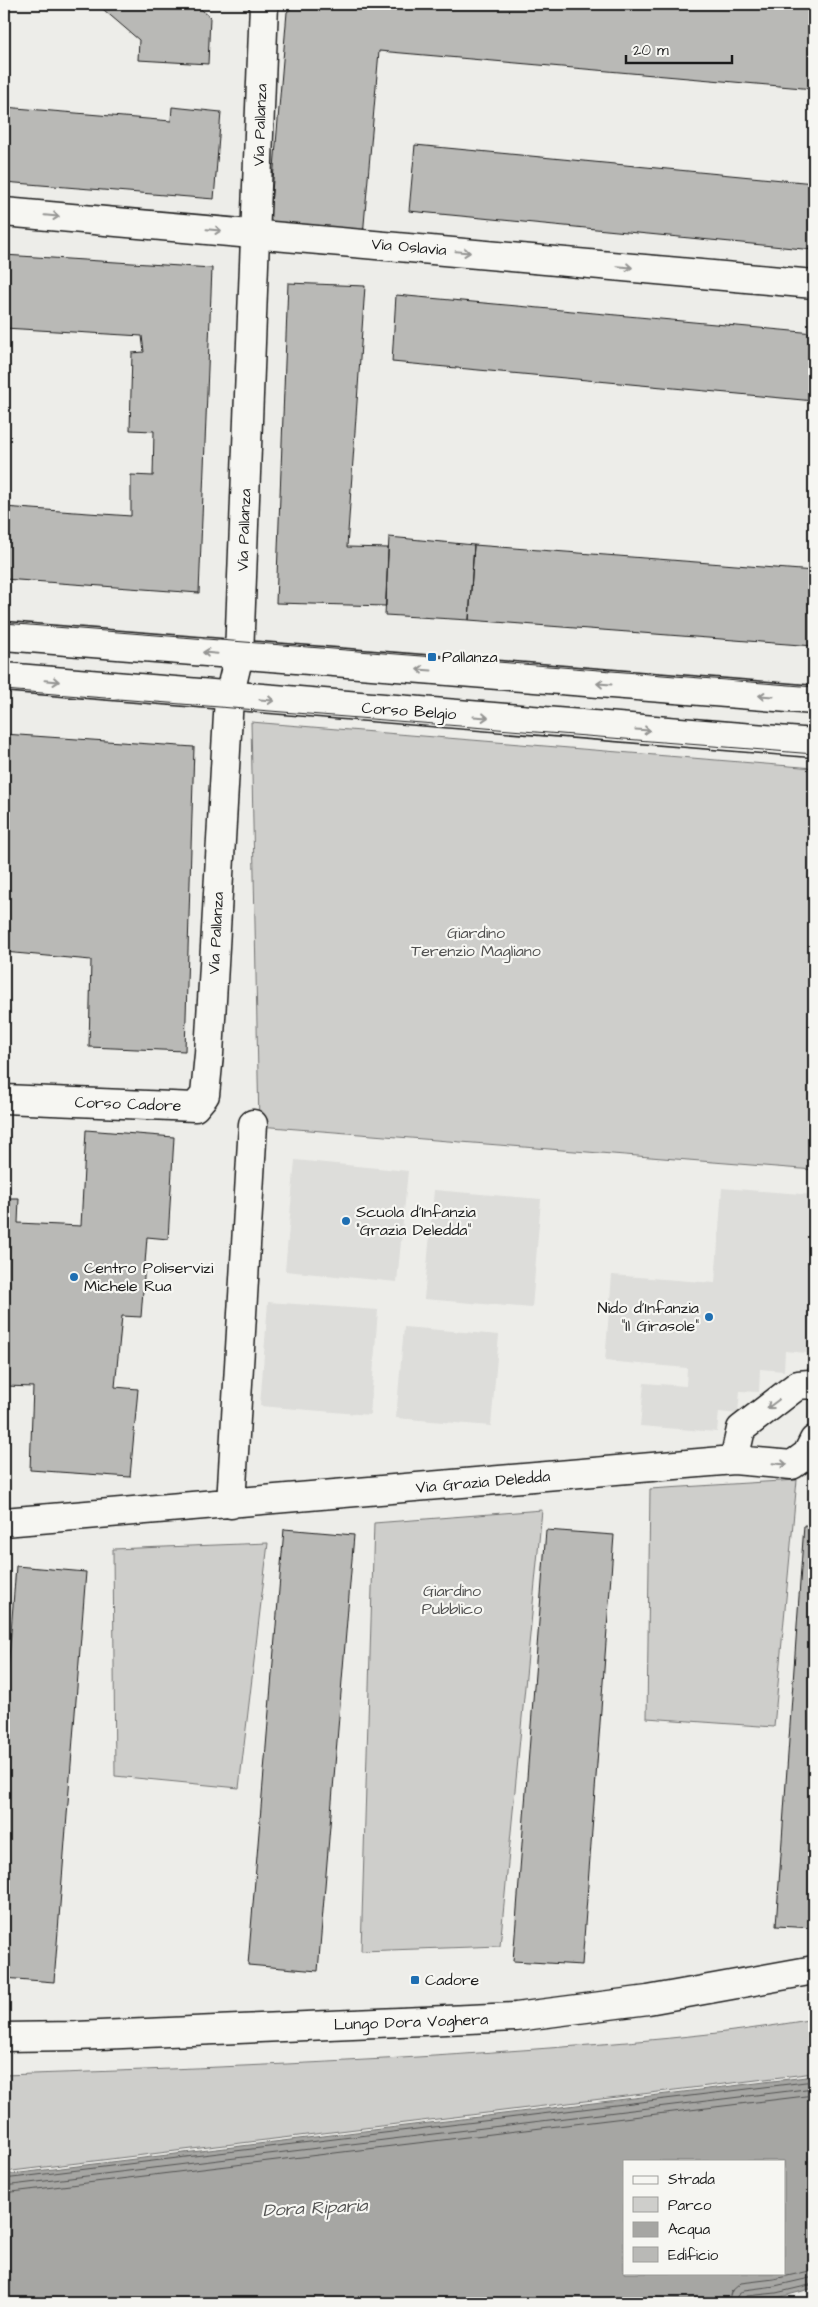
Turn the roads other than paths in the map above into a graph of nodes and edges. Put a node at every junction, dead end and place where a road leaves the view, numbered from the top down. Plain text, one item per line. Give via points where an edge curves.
1 (264, 4) edge
2 (4, 212) edge
3 (257, 234) junction
4 (814, 284) edge
5 (4, 636) edge
6 (239, 655) junction
7 (4, 677) edge
8 (229, 697) junction
9 (814, 700) edge
10 (814, 743) edge
11 (209, 1054) joint
12 (4, 1100) edge
13 (253, 1124) dead end
14 (814, 1386) edge
15 (814, 1440) edge
16 (734, 1460) junction
17 (231, 1504) junction
18 (4, 1522) edge
19 (814, 1970) edge
20 (4, 2037) edge

1 - 3 street, Via Pallanza
2 -> 3 street, Via Oslavia
3 -> 4 street, Via Oslavia
3 - 6 street, Via Pallanza
6 -> 5 street
6 - 8 street, Via Pallanza
9 -> 6 street
7 -> 8 street, Corso Belgio
8 -> 10 street, Corso Belgio
8 - 11 street, Via Pallanza
11 - 12 street, Corso Cadore via 204,1095 194,1107
13 - 17 street
14 -> 16 street via 798,1384 741,1429
16 -> 15 street, Via Grazia Deledda via 792,1465 807,1454
16 - 17 street, Via Grazia Deledda
17 - 18 street, Via Grazia Deledda
19 - 20 street, Lungo Dora Voghera via 648,2000 516,2017

